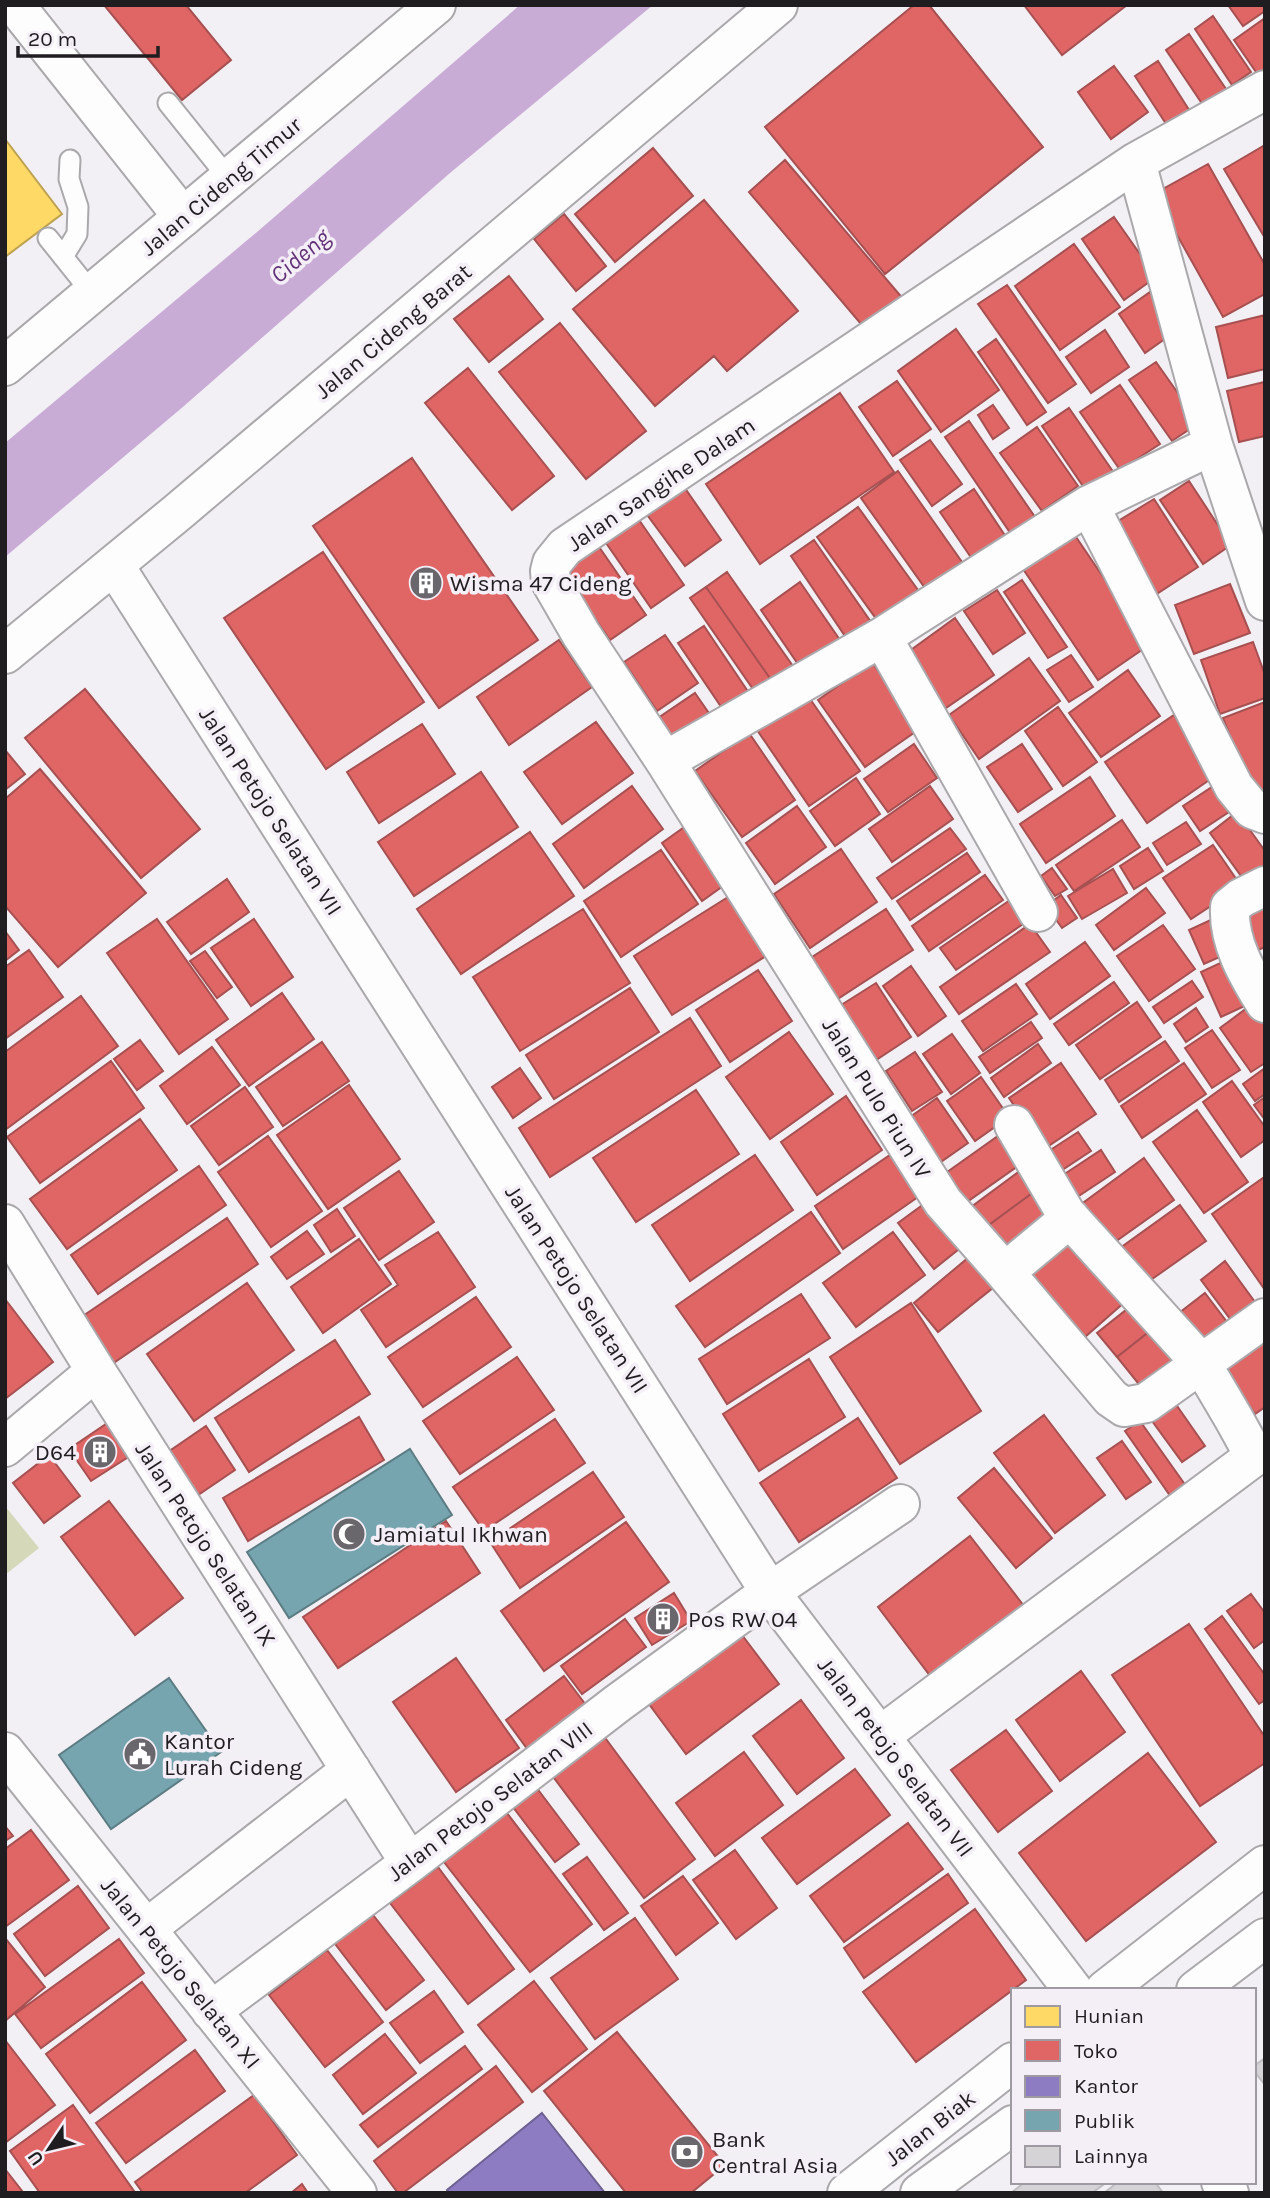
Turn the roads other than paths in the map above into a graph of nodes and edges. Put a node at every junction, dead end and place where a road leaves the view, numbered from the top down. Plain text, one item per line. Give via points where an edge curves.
1 (15, 5) edge
2 (436, 5) edge
3 (778, 5) edge
4 (1265, 90) edge
5 (168, 103) dead end
6 (70, 160) dead end
7 (1136, 162) junction
8 (229, 179) junction
9 (183, 217) junction
10 (48, 238) dead end
11 (63, 257) junction
12 (92, 293) junction
13 (5, 366) edge
14 (1213, 445) junction
15 (1089, 505) junction
16 (114, 565) junction
17 (1265, 601) edge
18 (882, 637) junction
19 (5, 654) edge
20 (665, 761) junction
21 (1265, 814) edge
22 (1265, 886) edge
23 (1038, 912) dead end
24 (1265, 1003) edge
25 (1014, 1125) dead end
26 (1070, 1218) junction
27 (5, 1224) edge
28 (1005, 1272) junction
29 (1265, 1318) edge
30 (1201, 1363) junction
31 (96, 1371) junction
32 (5, 1447) edge
33 (900, 1504) dead end
34 (770, 1592) junction
35 (880, 1736) junction
36 (5, 1752) edge
37 (351, 1770) junction
38 (410, 1863) junction
39 (1265, 1865) edge
40 (146, 1929) junction
41 (1265, 1938) edge
42 (1071, 1988) edge
43 (1108, 1988) edge
44 (1199, 1988) edge
45 (211, 2011) junction
46 (1011, 2064) edge
47 (1011, 2126) edge
48 (357, 2193) edge
49 (847, 2193) edge
50 (920, 2193) edge

1 - 9 street
2 - 8 street, Jalan Cideng Timur
3 - 16 street, Jalan Cideng Barat
4 - 7 street, Jalan Sangihe Dalam
5 - 8 lane
6 - 11 lane via 69,179 78,207 77,234
7 - 14 street
7 - 20 street, Jalan Sangihe Dalam via 565,547 552,563 551,582
8 - 9 street, Jalan Cideng Timur
9 - 12 street, Jalan Cideng Timur
10 - 11 lane
11 - 12 lane
12 - 13 street, Jalan Cideng Timur
14 - 15 street
14 - 17 street
15 - 18 street
15 - 21 street via 1234,787 1252,809
16 - 19 street, Jalan Cideng Barat
16 - 34 street, Jalan Petojo Selatan VII
18 - 20 street
18 - 23 street
20 - 28 street, Jalan Pulo Piun IV via 943,1202
22 - 24 street via 1230,907 1229,927
25 - 26 street
26 - 28 street
26 - 30 street
27 - 31 street, Jalan Petojo Selatan IX
28 - 30 street, Jalan Pulo Piun IV via 1075,1358 1124,1407 1146,1404
29 - 30 street
30 - 35 street via 1250,1448 1251,1459
31 - 32 street
31 - 37 street, Jalan Petojo Selatan IX
33 - 34 street, Jalan Petojo Selatan VIII
34 - 35 street, Jalan Petojo Selatan VII
34 - 38 street, Jalan Petojo Selatan VIII
35 - 42 street, Jalan Petojo Selatan VII
36 - 40 street, Jalan Petojo Selatan XI
37 - 38 street, Jalan Petojo Selatan IX
37 - 40 street
38 - 45 street, Jalan Petojo Selatan VIII
39 - 43 street
40 - 45 street, Jalan Petojo Selatan XI
41 - 44 street
45 - 48 street, Jalan Petojo Selatan XI
46 - 49 street, Jalan Biak
47 - 50 street, Jalan Biak

